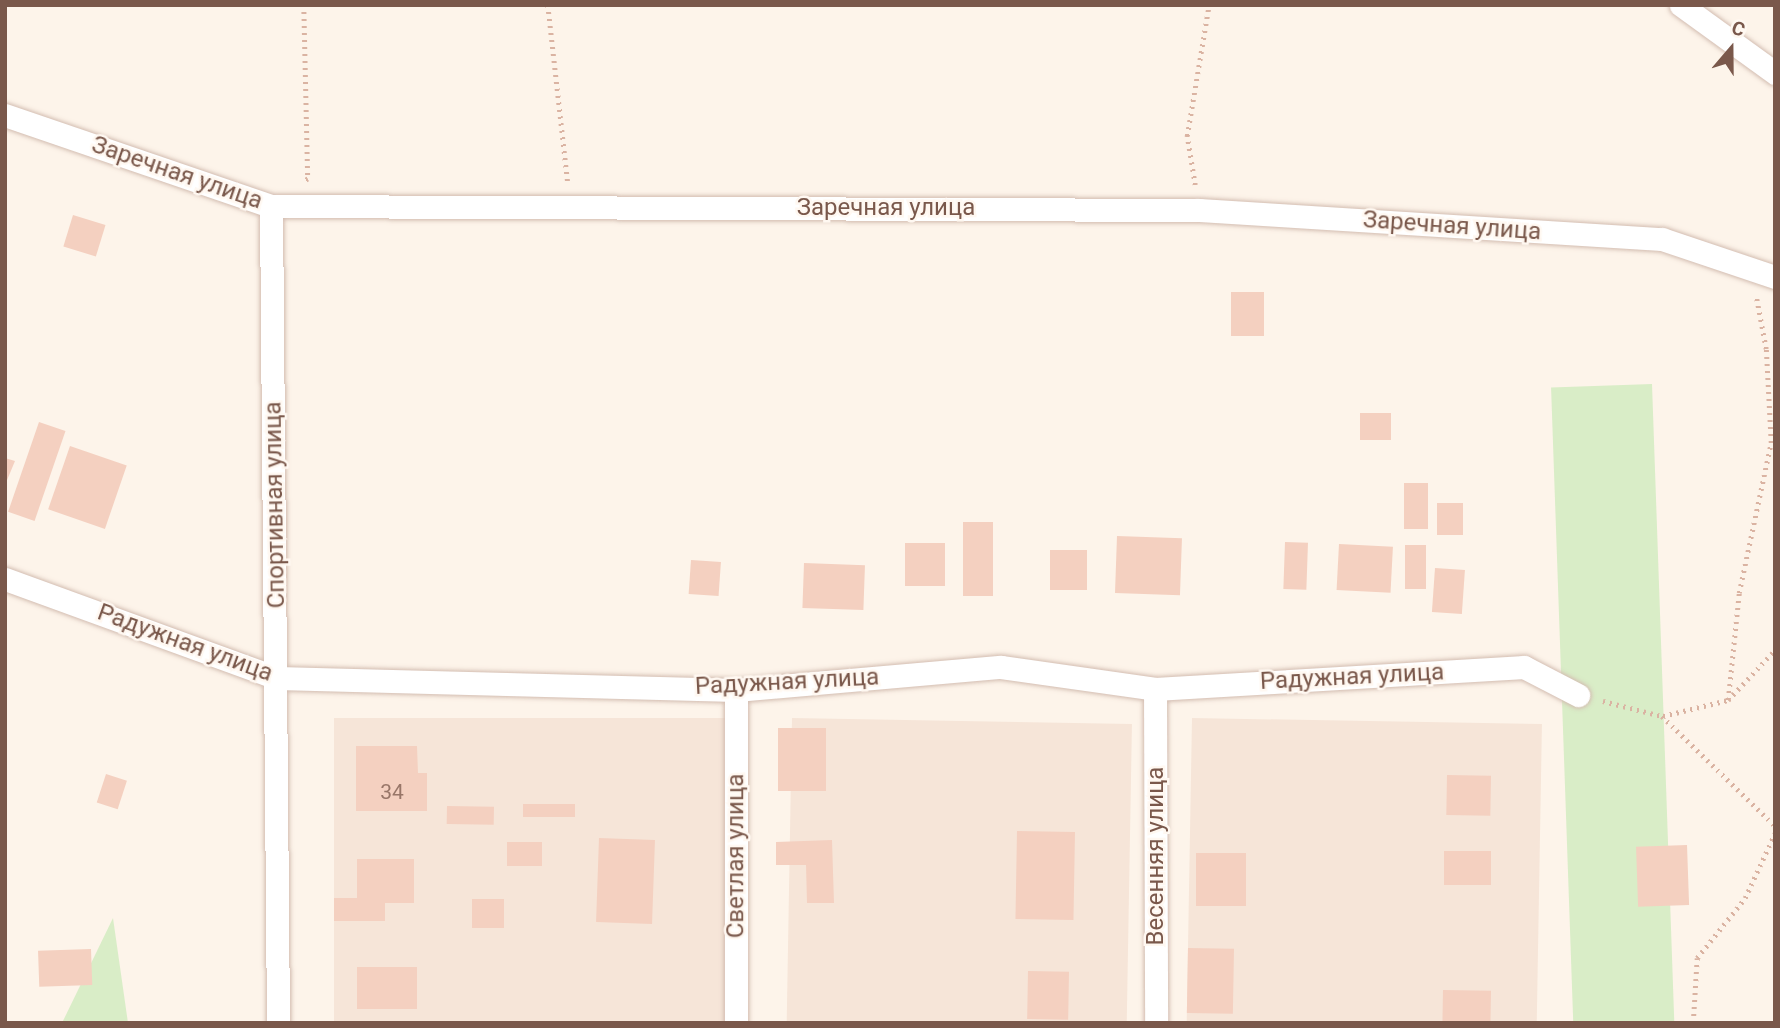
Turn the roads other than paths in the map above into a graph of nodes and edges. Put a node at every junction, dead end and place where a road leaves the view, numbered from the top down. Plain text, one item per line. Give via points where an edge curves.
1 (1681, 5) edge
2 (1775, 73) edge
3 (5, 115) edge
4 (271, 206) junction
5 (1775, 277) edge
6 (5, 579) edge
7 (277, 678) junction
8 (1155, 689) junction
9 (736, 690) junction
10 (1578, 695) road end
11 (278, 1023) edge
12 (736, 1023) edge
13 (1156, 1023) edge

1 - 2 street
3 - 4 street, Заречная улица
4 - 5 street, Заречная улица via 1199,210 1662,239
4 - 7 street, Спортивная улица
6 - 7 street, Радужная улица
7 - 9 street, Радужная улица
7 - 11 street, Спортивная улица
8 - 9 street, Радужная улица via 1001,667
8 - 10 street, Радужная улица via 1524,667
8 - 13 street, Весенняя улица
9 - 12 street, Светлая улица

